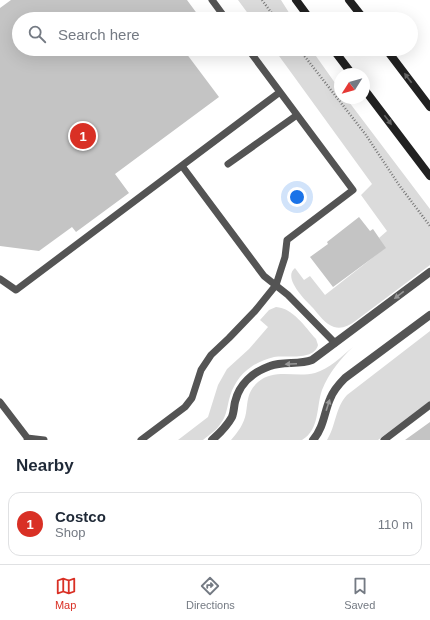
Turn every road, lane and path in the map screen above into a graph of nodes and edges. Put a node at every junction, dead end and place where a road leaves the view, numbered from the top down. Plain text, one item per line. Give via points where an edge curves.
1 (212, 0) edge
2 (262, 0) edge
3 (296, 0) edge
4 (350, 0) edge
5 (221, 12) edge
6 (271, 12) edge
7 (305, 12) edge
8 (359, 12) edge
9 (253, 56) edge
10 (304, 56) edge
11 (338, 56) edge
12 (391, 56) edge
13 (347, 68) edge
14 (280, 92) junction
15 (370, 97) edge
16 (430, 107) edge
17 (297, 115) junction
18 (228, 164) dead end
19 (182, 166) junction
20 (430, 176) edge
21 (430, 226) edge
22 (430, 272) edge
23 (0, 279) edge
24 (276, 285) junction
25 (430, 315) edge
26 (335, 343) junction
27 (0, 402) edge
28 (430, 405) edge
29 (28, 439) edge
30 (44, 440) edge
31 (142, 440) edge
32 (212, 440) edge
33 (313, 440) edge
34 (384, 440) edge

1 - 5 lane
2 - 6 path
3 - 7 main road
4 - 8 main road
9 - 14 lane
10 - 21 path via 366,135
11 - 13 main road
16 -> 12 main road
14 - 17 lane
14 - 19 lane
15 -> 20 main road
17 - 18 lane
17 - 24 lane via 353,190 287,240
19 - 23 lane via 16,290
19 - 24 lane via 264,276
22 -> 26 street
24 - 26 lane
24 - 31 lane via 255,311 211,354 201,370 192,398 185,407
33 -> 25 street via 320,432 330,399 345,378
26 -> 32 street via 308,362 271,365 255,372 242,384 235,400 233,415 225,428
27 - 29 lane
28 - 34 lane
29 - 30 lane

